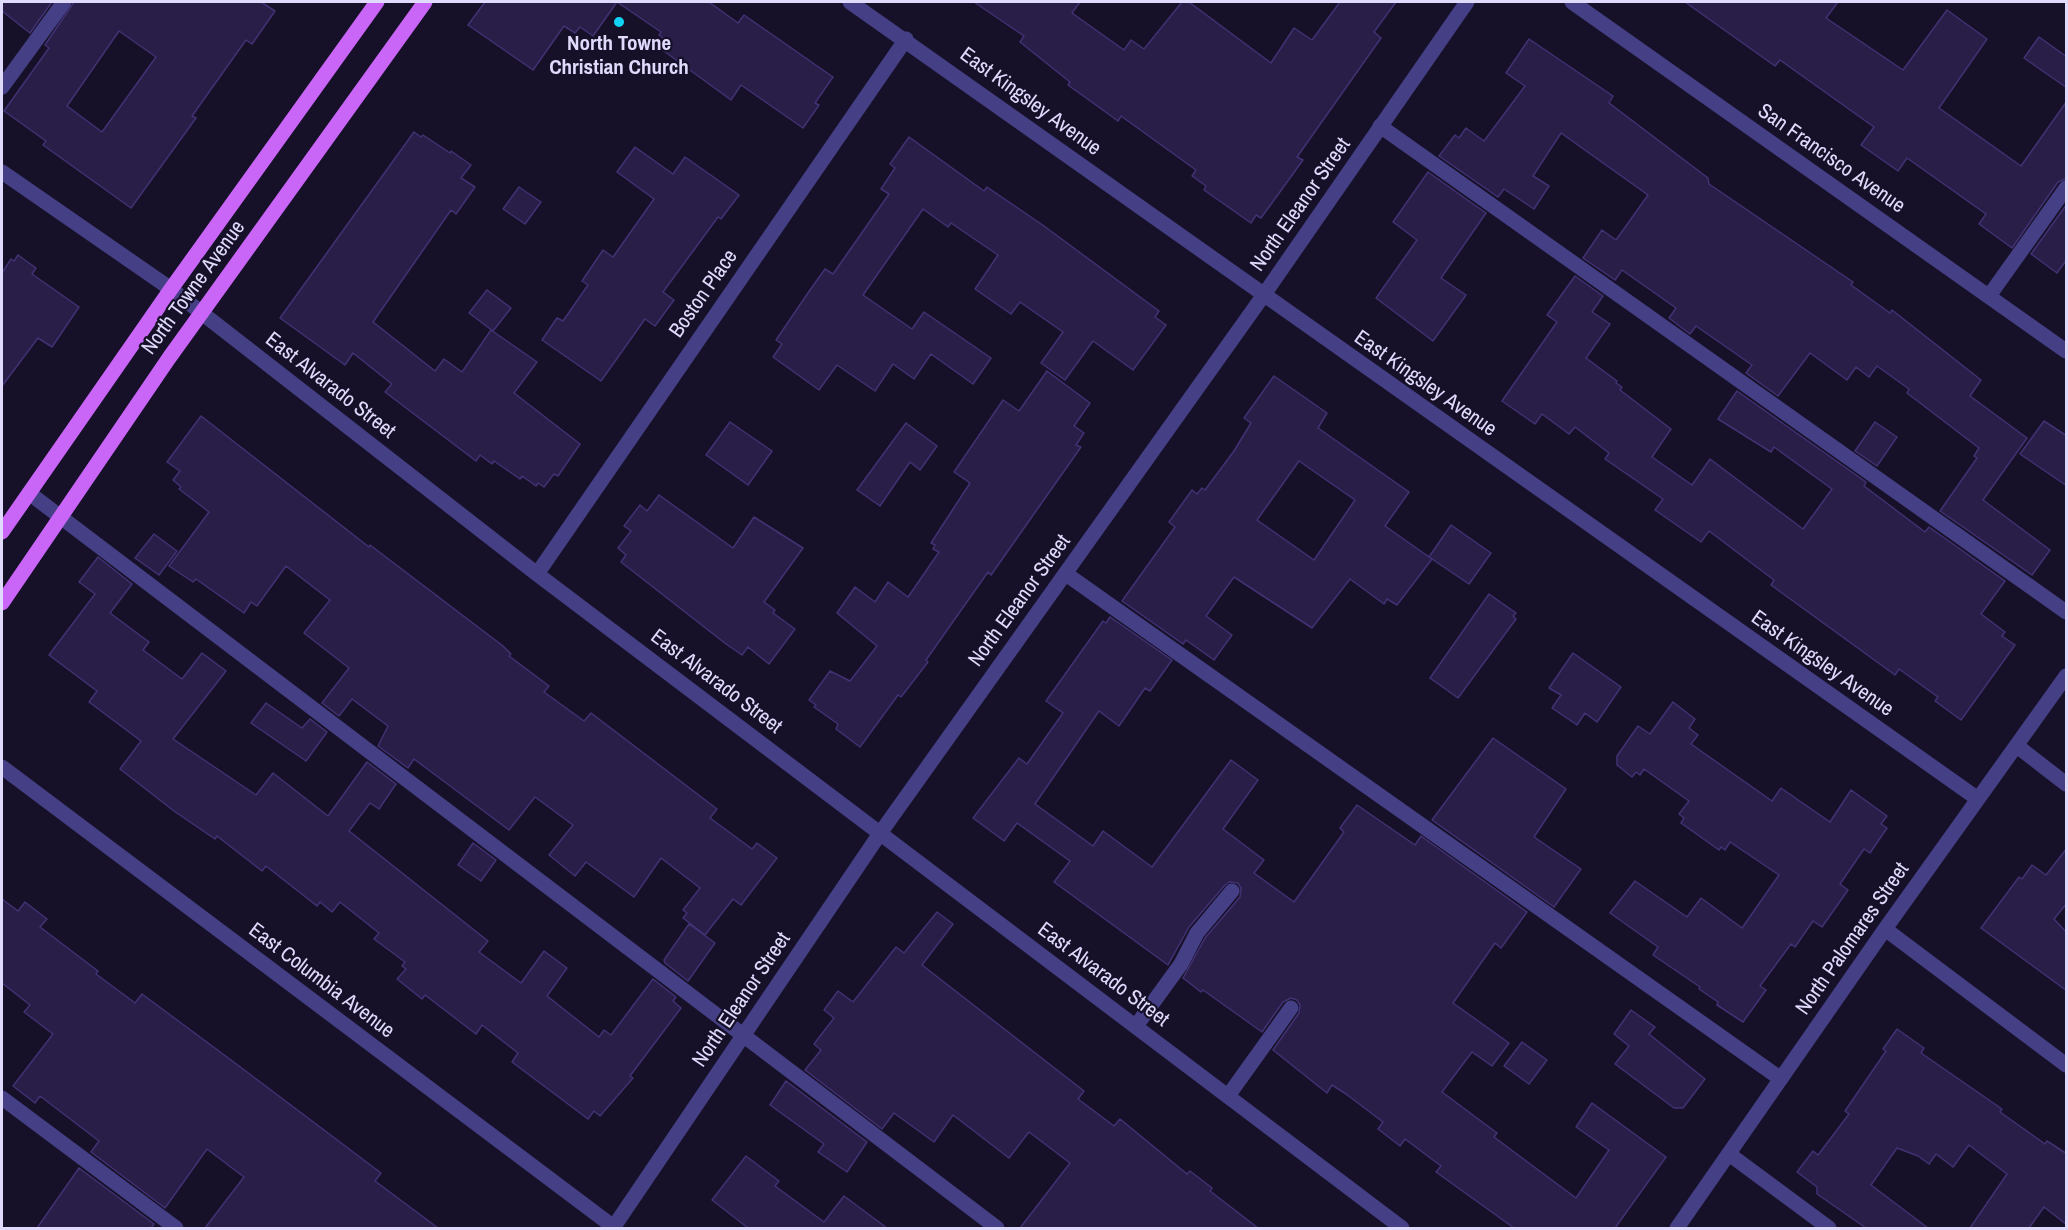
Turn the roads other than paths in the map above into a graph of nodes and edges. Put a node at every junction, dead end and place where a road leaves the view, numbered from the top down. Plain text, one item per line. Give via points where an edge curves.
1 (64, 2) edge
2 (377, 2) edge
3 (425, 2) edge
4 (850, 2) edge
5 (1467, 2) edge
6 (1572, 2) edge
7 (906, 39) junction
8 (2, 87) edge
9 (1380, 126) junction
10 (2, 172) edge
11 (2067, 188) edge
12 (171, 289) junction
13 (1263, 296) junction
14 (1989, 296) junction
15 (201, 313) junction
16 (2067, 351) edge
17 (29, 493) junction
18 (61, 517) junction
19 (2, 532) edge
20 (537, 574) junction
21 (1065, 574) junction
22 (2, 603) edge
23 (2067, 612) edge
24 (2067, 676) edge
25 (2017, 746) junction
26 (2, 767) edge
27 (2067, 784) edge
28 (1978, 799) junction
29 (881, 832) junction
30 (1232, 891) dead end
31 (1885, 929) junction
32 (1291, 1008) dead end
33 (1136, 1026) junction
34 (743, 1035) junction
35 (2067, 1065) edge
36 (1781, 1079) junction
37 (1228, 1096) junction
38 (2, 1098) edge
39 (1729, 1154) junction
40 (176, 1228) edge
41 (614, 1228) edge
42 (996, 1228) edge
43 (1402, 1228) edge
44 (1677, 1228) edge
45 (1829, 1228) edge

1 - 8 street
2 - 12 main road, North Towne Avenue
3 - 15 main road, North Towne Avenue
4 - 7 street, East Kingsley Avenue
5 - 9 street, North Eleanor Street
6 - 14 street, San Francisco Avenue
7 - 13 street, East Kingsley Avenue
7 - 20 street, Boston Place
9 - 13 street, North Eleanor Street
9 - 23 street
10 - 12 street, East Alvarado Street
11 - 14 street
12 - 15 street, East Alvarado Street
12 - 17 main road, North Towne Avenue
13 - 21 street, North Eleanor Street
13 - 28 street, East Kingsley Avenue
14 - 16 street, San Francisco Avenue
15 - 18 main road, North Towne Avenue
15 - 20 street, East Alvarado Street
17 - 18 street
17 - 19 main road, North Towne Avenue
18 - 22 main road, North Towne Avenue
18 - 34 street
20 - 29 street, East Alvarado Street
21 - 29 street, North Eleanor Street
21 - 36 street
24 - 25 street, North Palomares Street
25 - 27 street
25 - 28 street, North Palomares Street
26 - 41 street, East Columbia Avenue
28 - 31 street, North Palomares Street
29 - 33 street, East Alvarado Street
29 - 34 street, North Eleanor Street
30 - 33 street via 1197,933 1181,964
31 - 35 street
31 - 36 street, North Palomares Street
32 - 37 street
33 - 37 street, East Alvarado Street
34 - 41 street, North Eleanor Street
34 - 42 street
36 - 39 street, North Palomares Street
37 - 43 street, East Alvarado Street
38 - 40 street
39 - 44 street, North Palomares Street
39 - 45 street

